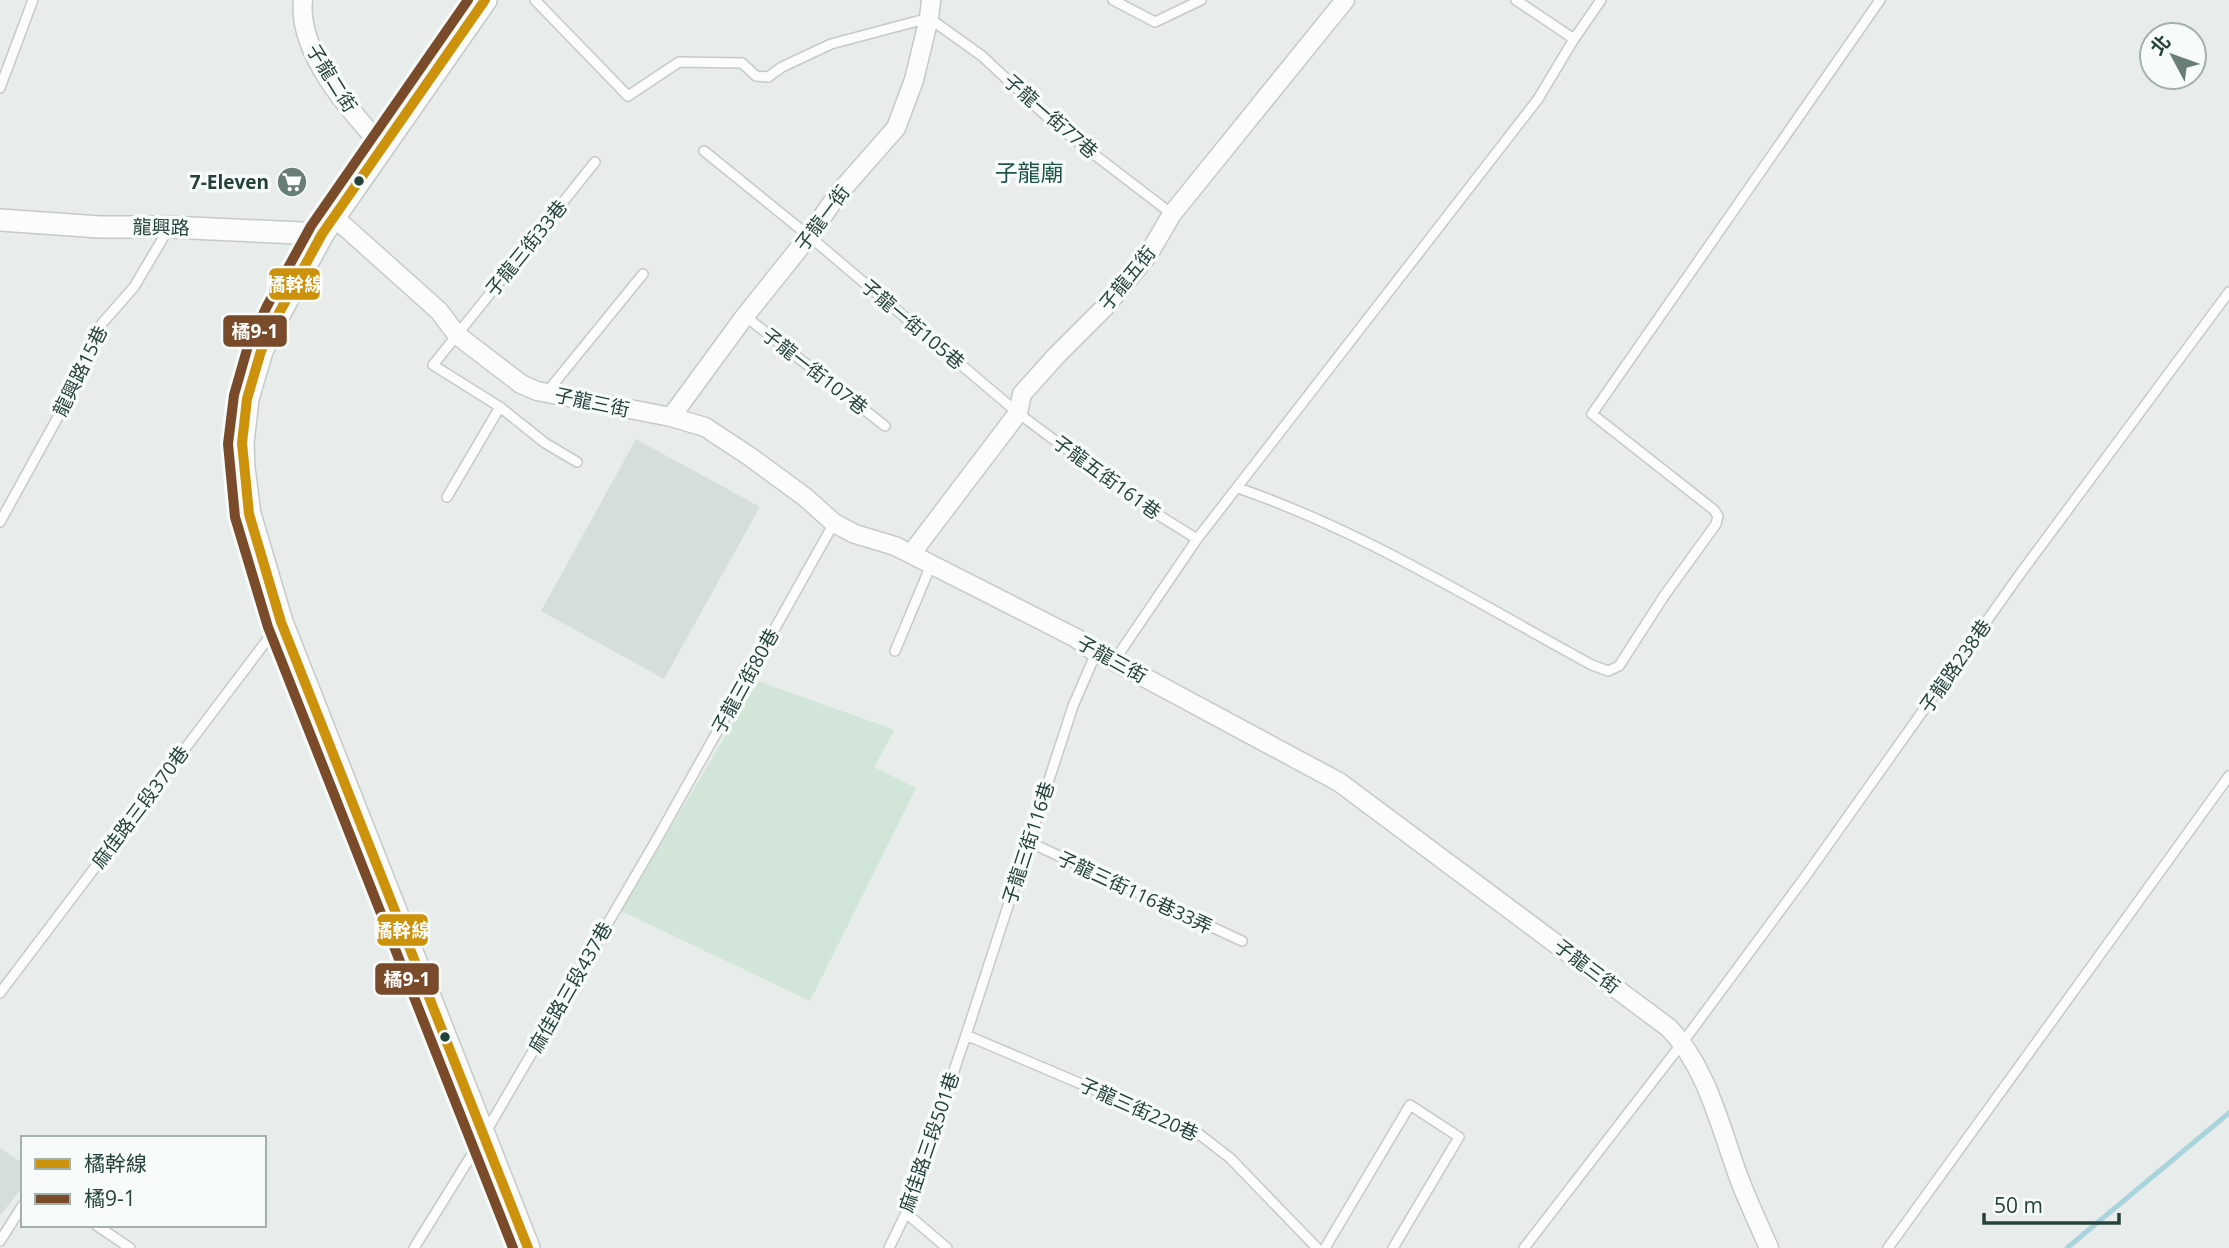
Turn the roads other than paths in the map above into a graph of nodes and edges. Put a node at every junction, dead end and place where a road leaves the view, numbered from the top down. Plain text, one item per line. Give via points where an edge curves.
1 (33, 0) edge
2 (303, 0) edge
3 (485, 0) edge
4 (535, 0) edge
5 (931, 0) edge
6 (1113, 0) edge
7 (1201, 0) edge
8 (1345, 0) edge
9 (1516, 0) edge
10 (1601, 0) edge
11 (1880, 0) edge
12 (929, 18) junction
13 (1574, 39) junction
14 (0, 88) edge
15 (383, 147) junction
16 (704, 151) dead end
17 (595, 162) dead end
18 (1172, 214) junction
19 (0, 220) edge
20 (328, 225) junction
21 (170, 227) junction
22 (809, 236) junction
23 (643, 274) dead end
24 (2229, 292) edge
25 (745, 316) junction
26 (457, 335) junction
27 (547, 392) junction
28 (500, 407) junction
29 (1018, 413) junction
30 (671, 416) junction
31 (885, 426) dead end
32 (577, 462) dead end
33 (1238, 488) junction
34 (447, 497) dead end
35 (0, 522) edge
36 (834, 523) junction
37 (1197, 539) junction
38 (911, 554) junction
39 (931, 565) junction
40 (281, 622) junction
41 (895, 651) dead end
42 (1096, 653) junction
43 (1114, 661) junction
44 (2229, 776) edge
45 (657, 839) joint
46 (1029, 842) junction
47 (1241, 941) dead end
48 (0, 993) edge
49 (966, 1035) junction
50 (1683, 1042) junction
51 (484, 1135) junction
52 (21, 1208) edge
53 (905, 1213) junction
54 (99, 1227) edge
55 (0, 1241) edge
56 (130, 1248) edge
57 (414, 1248) edge
58 (528, 1248) edge
59 (889, 1248) edge
60 (947, 1248) edge
61 (1317, 1248) edge
62 (1325, 1248) edge
63 (1393, 1248) edge
64 (1524, 1248) edge
65 (1769, 1248) edge
66 (1888, 1248) edge

1 - 14 lane
2 - 15 street, 子龍二街 via 308,44 347,108
3 - 15 main road
4 - 12 lane via 628,96 679,62 742,64 756,76 768,77 831,44
5 - 12 street, 子龍一街
6 - 7 lane via 1155,22
8 - 18 street, 子龍五街
9 - 13 lane
10 - 13 lane
11 - 33 lane via 1592,414 1718,516 1619,666 1608,671 1592,665 1360,538
12 - 18 lane, 子龍一街77巷 via 982,56 1058,126
12 - 22 street, 子龍一街 via 896,128 838,194
13 - 33 lane via 1538,99
15 - 20 main road
16 - 22 lane, 子龍一街105巷
17 - 26 lane, 子龍三街33巷
18 - 29 street, 子龍五街 via 1140,265 1023,394
19 - 21 street, 龍興路
20 - 21 street, 龍興路
20 - 26 street, 子龍三街 via 439,311
20 - 40 main road via 261,351 244,417 243,468 249,514
21 - 35 lane, 龍興路15巷 via 134,287 98,328 59,415
22 - 25 street, 子龍一街
22 - 29 lane, 子龍一街105巷
23 - 27 lane
24 - 50 lane, 子龍路238巷 via 2020,573
25 - 30 street, 子龍一街
25 - 31 lane, 子龍一街107巷
26 - 27 street, 子龍三街 via 521,384
26 - 28 lane, 子龍三街33巷 via 433,365
27 - 30 street, 子龍三街
28 - 32 lane
28 - 34 lane
29 - 37 lane, 子龍五街161巷 via 1136,501
29 - 38 street, 子龍五街
30 - 36 street, 子龍三街 via 705,427 726,440
33 - 37 lane
36 - 38 street, 子龍三街
36 - 45 lane, 子龍三街80巷
37 - 43 lane
38 - 39 street, 子龍三街
39 - 41 lane
39 - 42 street, 子龍三街 via 1076,638
40 - 48 lane, 麻佳路三段370巷
40 - 51 main road
42 - 43 street, 子龍三街
42 - 46 lane, 子龍三街116巷 via 1073,706
43 - 50 street, 子龍三街 via 1339,782
44 - 66 lane
45 - 51 lane, 麻佳路三段437巷
46 - 47 lane, 子龍三街116巷33弄
46 - 49 lane, 子龍三街116巷
49 - 53 lane, 麻佳路三段501巷
49 - 61 lane, 子龍三街220巷 via 1199,1134 1221,1149
50 - 64 lane
50 - 65 street, 子龍三街 via 1698,1065
51 - 57 lane, 麻佳路三段437巷
51 - 58 main road
52 - 55 lane
53 - 59 lane, 麻佳路三段501巷
53 - 60 lane
54 - 56 lane
62 - 63 lane via 1410,1105 1459,1137

